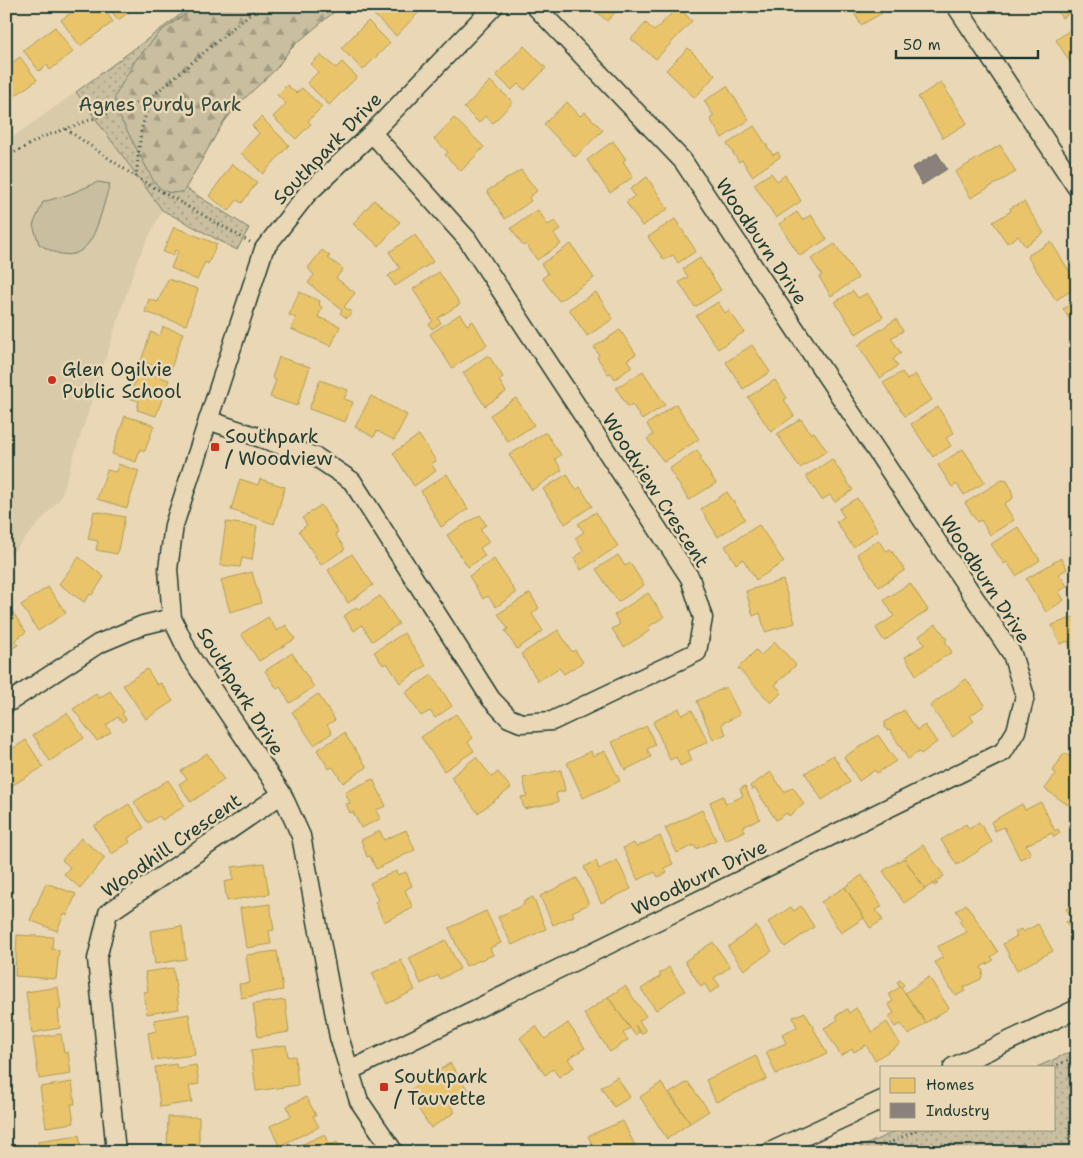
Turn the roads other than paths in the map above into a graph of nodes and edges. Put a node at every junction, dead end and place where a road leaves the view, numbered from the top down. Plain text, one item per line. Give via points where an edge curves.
1 (494, 6) edge
2 (535, 6) edge
3 (956, 6) edge
4 (372, 133) junction
5 (1077, 188) edge
6 (208, 420) junction
7 (172, 618) junction
8 (6, 704) edge
9 (282, 794) junction
10 (1077, 1009) edge
11 (955, 1066) edge
12 (349, 1070) junction
13 (880, 1101) edge
14 (116, 1152) edge
15 (394, 1152) edge
16 (770, 1152) edge

1 - 4 street, Southpark Drive
2 - 12 street, Woodburn Drive via 683,161 1012,654 1025,696 1016,731 1003,752
3 - 5 street
4 - 6 street, Southpark Drive via 307,194 264,249
4 - 6 street, Woodview Crescent via 467,239 690,578 704,618 697,652 552,721 521,723 509,718 491,699 352,481 316,457
6 - 7 street, Southpark Drive via 174,525 168,569
7 - 8 street via 143,625 98,644
7 - 9 street, Southpark Drive via 190,656
9 - 12 street, Southpark Drive via 301,836 339,1037
9 - 14 street, Woodhill Crescent via 108,913 97,959
10 - 11 street
12 - 15 street, Southpark Drive via 359,1101
13 - 16 street

